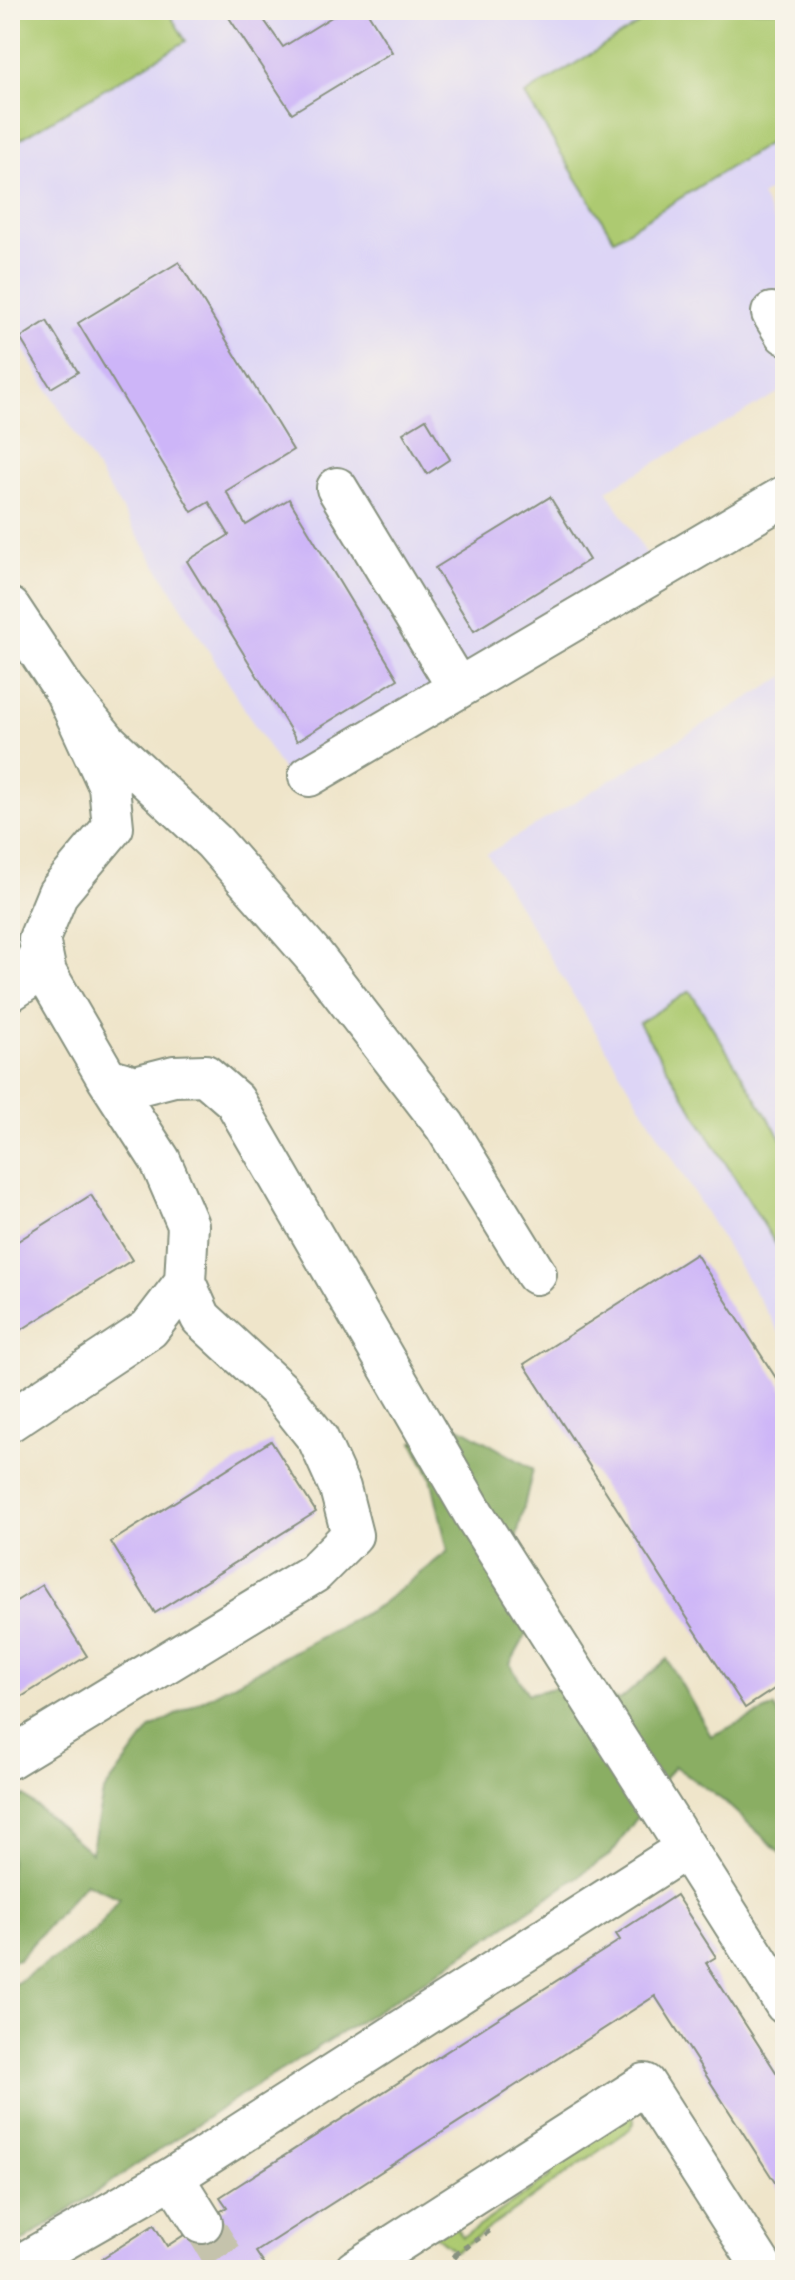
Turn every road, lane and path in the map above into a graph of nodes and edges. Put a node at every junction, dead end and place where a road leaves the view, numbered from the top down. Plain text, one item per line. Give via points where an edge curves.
1 (337, 488) dead end
2 (785, 496) edge
3 (10, 608) edge
4 (458, 688) junction
5 (65, 691) junction
6 (309, 776) dead end
7 (41, 951) junction
8 (10, 991) edge
9 (107, 1078) junction
10 (536, 1274) dead end
11 (185, 1282) junction
12 (10, 1421) edge
13 (10, 1758) edge
14 (685, 1849) junction
15 (785, 2004) edge
16 (173, 2177) junction
17 (202, 2223) tunnel mouth
18 (11, 2270) edge
19 (355, 2270) edge
20 (764, 2270) edge

1 - 4 lane
2 - 4 lane
3 - 5 lane
4 - 6 lane
5 - 7 lane via 109,786 113,827 58,893 39,939
5 - 10 lane via 106,741 214,842 313,955 445,1126
7 - 8 lane via 25,981
7 - 9 lane via 46,973
9 - 11 lane via 160,1160 188,1225
9 - 14 lane via 135,1086 205,1075 235,1101 475,1516
11 - 12 lane via 149,1329
11 - 13 lane via 201,1318 279,1390 318,1439 340,1488 352,1535 314,1573
14 - 15 lane
14 - 16 lane
16 - 17 lane
16 - 18 lane
19 - 20 lane via 645,2084

